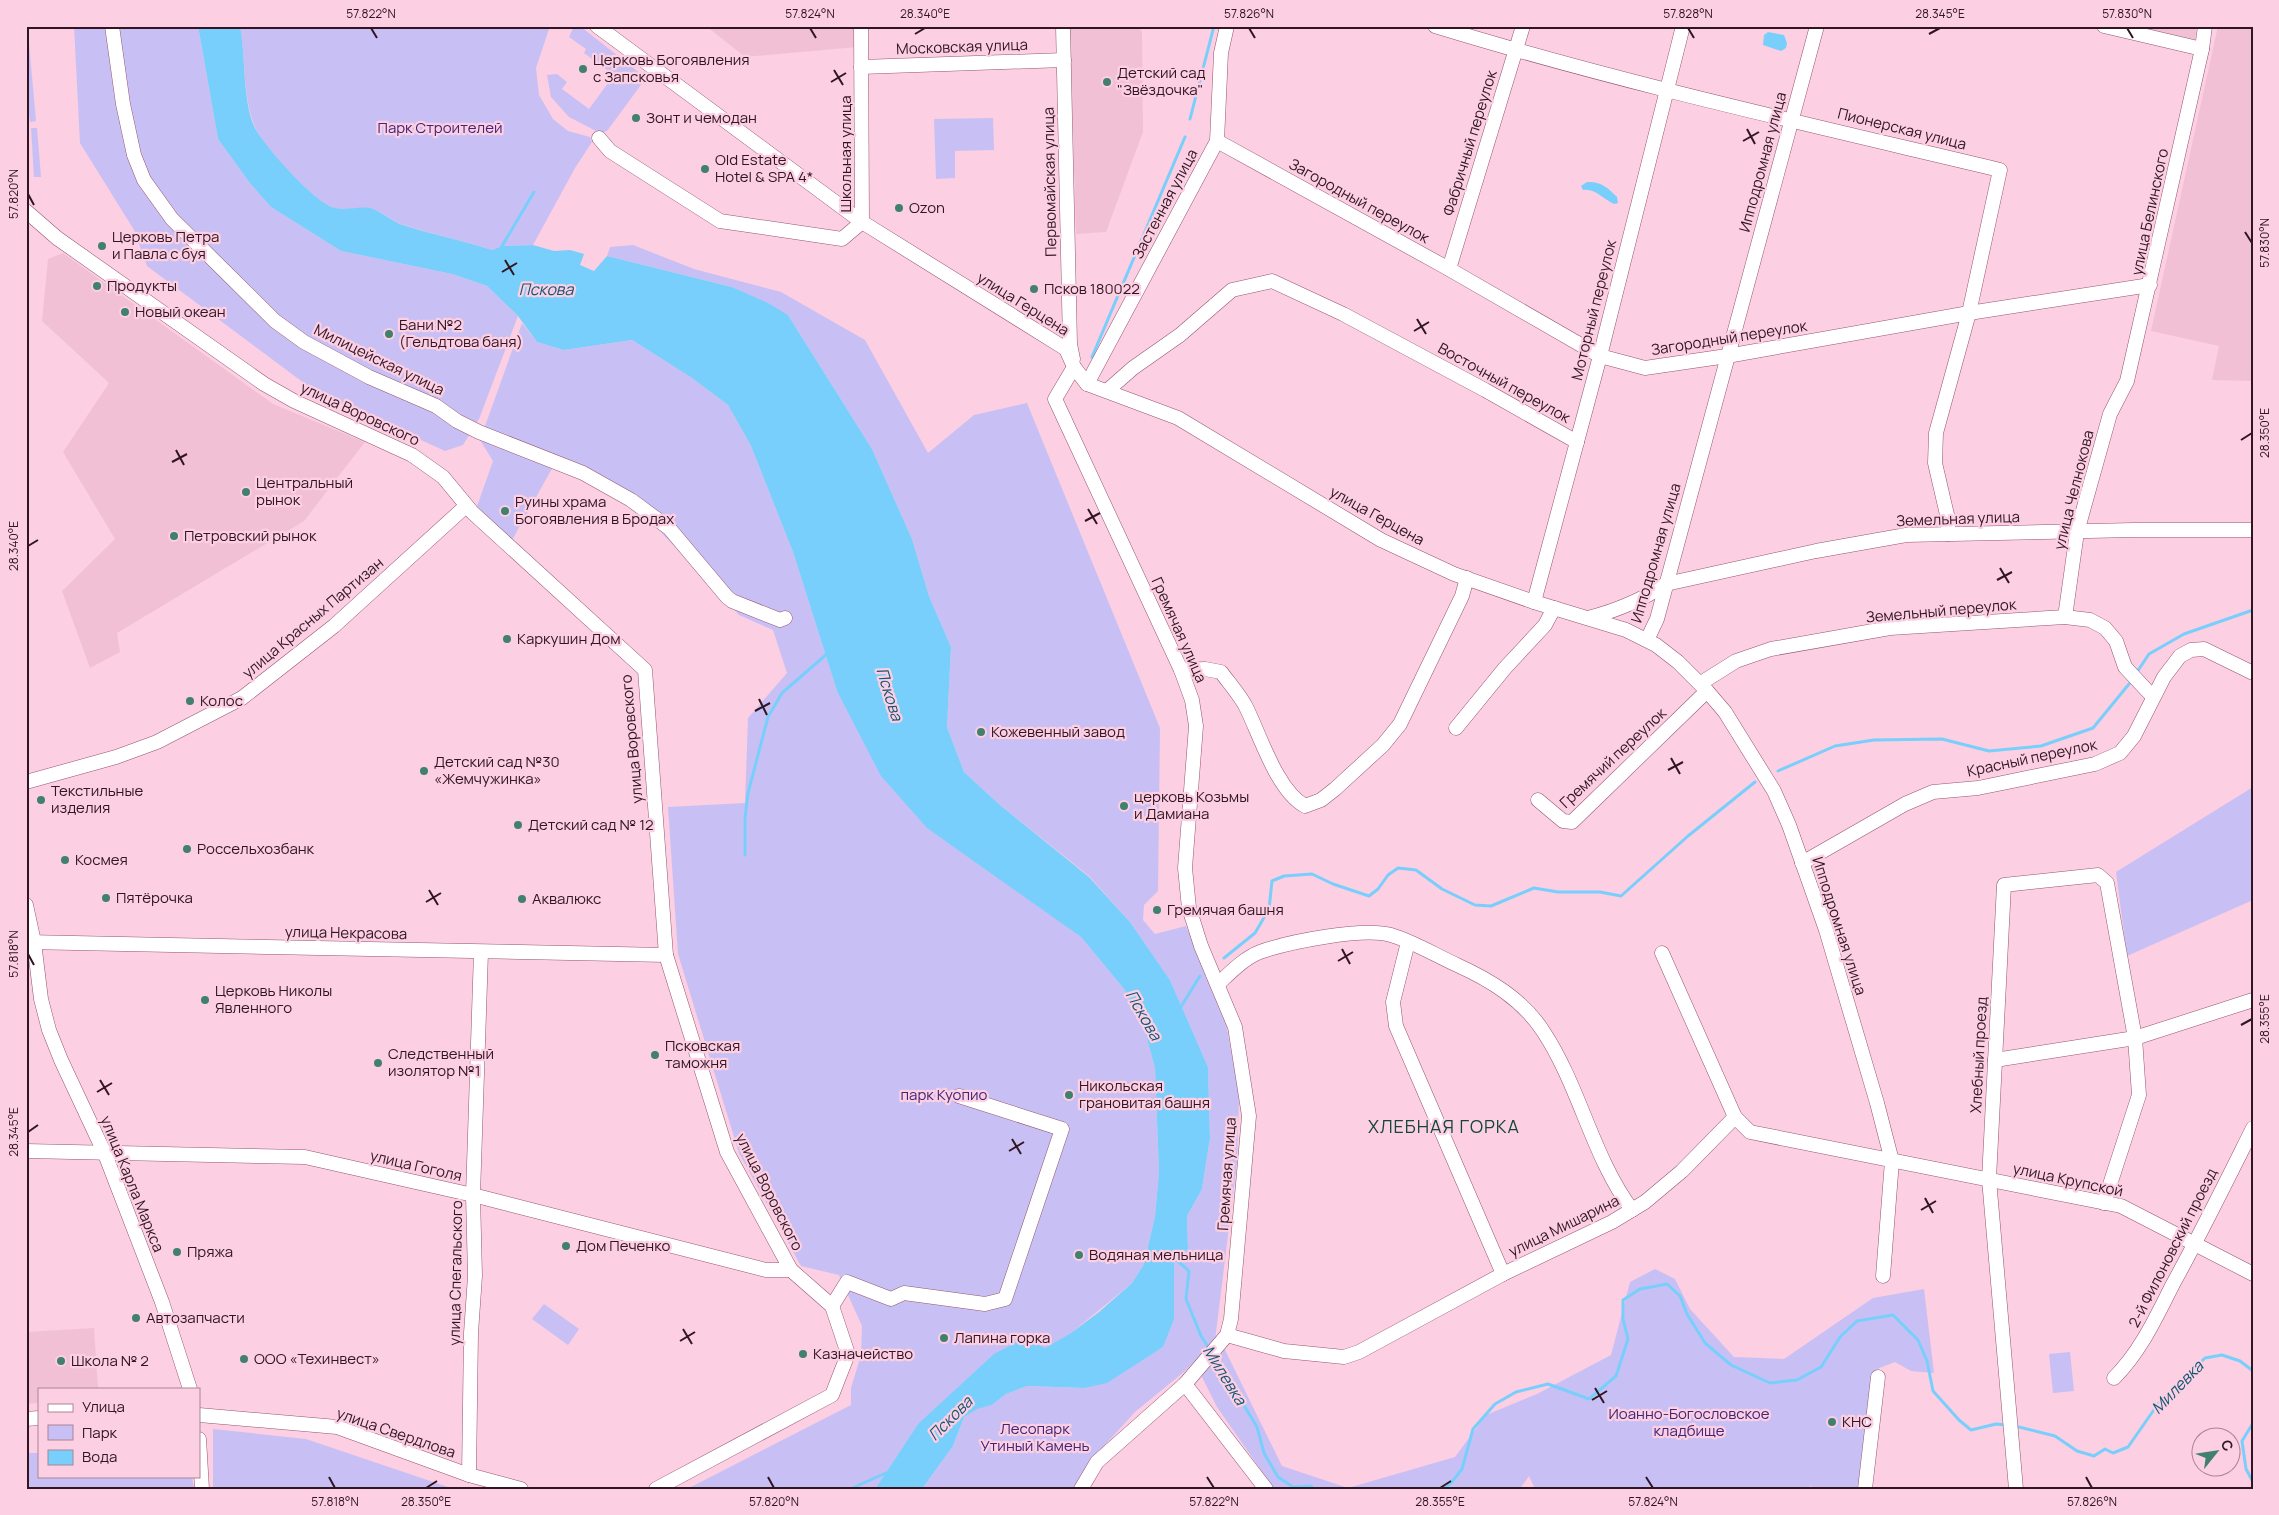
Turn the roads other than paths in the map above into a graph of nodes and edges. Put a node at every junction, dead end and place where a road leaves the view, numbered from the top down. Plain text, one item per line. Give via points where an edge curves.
1 (112, 26) edge
2 (597, 26) edge
3 (861, 26) edge
4 (1063, 26) edge
5 (1228, 26) edge
6 (1435, 26) edge
7 (1523, 26) edge
8 (1684, 26) edge
9 (1817, 26) edge
10 (2104, 26) edge
11 (2206, 26) edge
12 (2202, 49) junction
13 (1515, 51) junction
14 (1064, 60) junction
15 (861, 67) junction
16 (1667, 89) junction
17 (1792, 120) junction
18 (599, 138) dead end
19 (1217, 140) junction
20 (26, 211) edge
21 (862, 222) junction
22 (1449, 270) junction
23 (2150, 285) junction
24 (1969, 313) junction
25 (1600, 356) junction
26 (1727, 356) junction
27 (1074, 367) junction
28 (1087, 384) junction
29 (1108, 390) junction
30 (2116, 402) joint
31 (1577, 442) junction
32 (466, 506) junction
33 (2253, 530) edge
34 (2077, 532) junction
35 (1948, 534) junction
36 (1467, 578) junction
37 (1666, 584) junction
38 (1534, 602) junction
39 (1554, 608) junction
40 (2065, 617) junction
41 (785, 618) dead end
42 (1587, 618) junction
43 (1647, 640) junction
44 (1181, 670) junction
45 (2253, 673) edge
46 (1704, 687) junction
47 (2153, 697) junction
48 (1456, 728) dead end
49 (26, 782) edge
50 (1538, 800) dead end
51 (1802, 863) junction
52 (26, 905) edge
53 (30, 942) edge
54 (1408, 942) junction
55 (481, 952) junction
56 (1662, 953) dead end
57 (666, 955) junction
58 (1216, 981) junction
59 (2253, 1000) edge
60 (2135, 1038) junction
61 (1995, 1060) junction
62 (959, 1096) dead end
63 (1735, 1117) junction
64 (2253, 1128) edge
65 (26, 1151) edge
66 (105, 1154) junction
67 (1892, 1161) junction
68 (1989, 1179) junction
69 (473, 1196) junction
70 (2104, 1203) junction
71 (1632, 1210) junction
72 (2196, 1243) junction
73 (791, 1270) junction
74 (1503, 1274) junction
75 (2253, 1274) edge
76 (1883, 1276) dead end
77 (832, 1306) junction
78 (1224, 1339) junction
79 (1878, 1377) dead end
80 (2114, 1378) dead end
81 (1186, 1384) junction
82 (190, 1388) edge
83 (200, 1416) edge
84 (200, 1456) edge
85 (469, 1475) junction
86 (202, 1489) edge
87 (521, 1489) edge
88 (656, 1489) edge
89 (1081, 1489) edge
90 (1266, 1489) edge
91 (1865, 1489) edge
92 (2016, 1489) edge

1 - 41 street, Милицейская улица via 123,104 134,155 144,180 172,219 276,321 304,342 369,377 436,406 478,432 584,474 631,500 669,528 732,601 780,620
2 - 21 street, улица Герцена
3 - 15 street, Школьная улица
4 - 14 street, Первомайская улица
5 - 19 street, Застенная улица via 1220,53
6 - 13 street, Пионерская улица
7 - 13 street, Фабричный переулок
8 - 16 street, Моторный переулок
9 - 17 street, Ипподромная улица
10 - 12 street
11 - 12 street, улица Белинского
12 - 23 street, улица Белинского
13 - 16 street, Пионерская улица
13 - 22 street, Фабричный переулок
14 - 15 street, Московская улица
14 - 27 street, Первомайская улица via 1070,344
15 - 21 street, Школьная улица
16 - 17 street, Пионерская улица
16 - 25 street, Моторный переулок
17 - 24 street, Пионерская улица via 2000,170
17 - 26 street, Ипподромная улица
18 - 21 street via 610,151 720,221 842,239
19 - 22 street, Загородный переулок
19 - 28 street, Застенная улица
20 - 32 street, улица Воровского via 57,238 264,384 412,455 443,477
21 - 27 street, улица Герцена via 1066,349
22 - 25 street, Загородный переулок
23 - 24 street, Загородный переулок
23 - 30 street, улица Белинского via 2127,381
24 - 26 street, Загородный переулок
24 - 35 street, Пионерская улица via 1936,433 1935,463 1948,519
25 - 26 street, Загородный переулок via 1645,368
25 - 31 street, Моторный переулок
26 - 37 street, Ипподромная улица
27 - 28 street, улица Герцена
27 - 44 street, Гремячая улица via 1055,399
28 - 29 street, улица Герцена
29 - 31 street, Восточный переулок via 1232,290 1272,281 1343,314
29 - 36 street, улица Герцена via 1178,418 1381,540
30 - 34 street, улица Челнокова
31 - 38 street, Моторный переулок
32 - 49 street, улица Красных Партизан via 334,626 242,698 157,742
32 - 57 street, улица Воровского via 645,670
33 - 34 street, Земельная улица
34 - 35 street, Земельная улица
34 - 40 street, улица Челнокова
35 - 37 street, Земельная улица via 1906,535
36 - 38 street, улица Герцена
36 - 44 street via 1462,596 1400,724 1350,776 1312,805 1304,806 1292,796 1264,750 1245,706 1221,672 1215,669
37 - 42 street, Земельная улица via 1609,613
37 - 43 street, Ипподромная улица
38 - 39 street, улица Герцена
39 - 42 street, улица Герцена
39 - 48 street via 1545,625
40 - 46 street, Земельный переулок via 1890,628 1771,649 1736,661
40 - 47 street, Земельный переулок via 2090,620 2105,628 2116,641 2125,667
42 - 43 street, улица Герцена
43 - 46 street, Ипподромная улица via 1678,662
44 - 58 street, Гремячая улица via 1192,700 1196,726 1185,868 1189,908
45 - 47 street, Красный переулок via 2204,649 2191,650 2180,656
46 - 50 street, Гремячий переулок via 1572,822 1560,819
46 - 51 street, Ипподромная улица via 1725,712 1774,791
47 - 51 street, Красный переулок via 2134,736 2120,753 2095,764 1978,788 1933,792 1905,804
51 - 67 street, Ипподромная улица via 1826,930
52 - 53 street, улица Карла Маркса
53 - 55 street, улица Некрасова
53 - 66 street, улица Карла Маркса via 49,1030
54 - 58 street via 1372,932 1317,939 1259,953
54 - 71 street via 1501,988 1523,1006 1558,1055 1603,1162
54 - 74 street via 1393,1002 1396,1026
55 - 57 street, улица Некрасова
55 - 69 street, улица Спегальского
56 - 63 street
57 - 73 street, улица Воровского via 727,1152
58 - 78 street, Гремячая улица via 1235,1027 1249,1116 1231,1319
59 - 60 street
60 - 61 street
60 - 61 street, Хлебный проезд via 2107,883 2098,875 2004,885
60 - 70 street via 2139,1095
61 - 68 street, Хлебный проезд
62 - 77 street via 1062,1129 1005,1298 985,1304 904,1293 891,1299 847,1282
63 - 67 street via 1750,1132
63 - 71 street, улица Мишарина via 1682,1171
64 - 72 street, 2-й Филоновский проезд
65 - 66 street, улица Гоголя
66 - 69 street, улица Гоголя via 305,1157
66 - 82 street, улица Карла Маркса via 162,1302
67 - 68 street, улица Крупской
67 - 76 street, Ипподромная улица
68 - 70 street, улица Крупской
68 - 92 street, Хлебный проезд
69 - 73 street, улица Гоголя via 766,1270
69 - 85 street, улица Спегальского via 475,1276
70 - 72 street, улица Крупской via 2121,1206
71 - 74 street, улица Мишарина
72 - 75 street, улица Крупской
72 - 80 street, 2-й Филоновский проезд via 2133,1358
73 - 77 street, улица Воровского
74 - 78 street, улица Мишарина via 1384,1340 1344,1356 1284,1351
77 - 88 street via 848,1354 832,1394
78 - 81 street, Гремячая улица
79 - 91 street
81 - 89 street, Гремячая улица via 1097,1462
81 - 90 street
83 - 85 street, улица Свердлова via 337,1427
84 - 86 street
85 - 87 street, улица Свердлова

